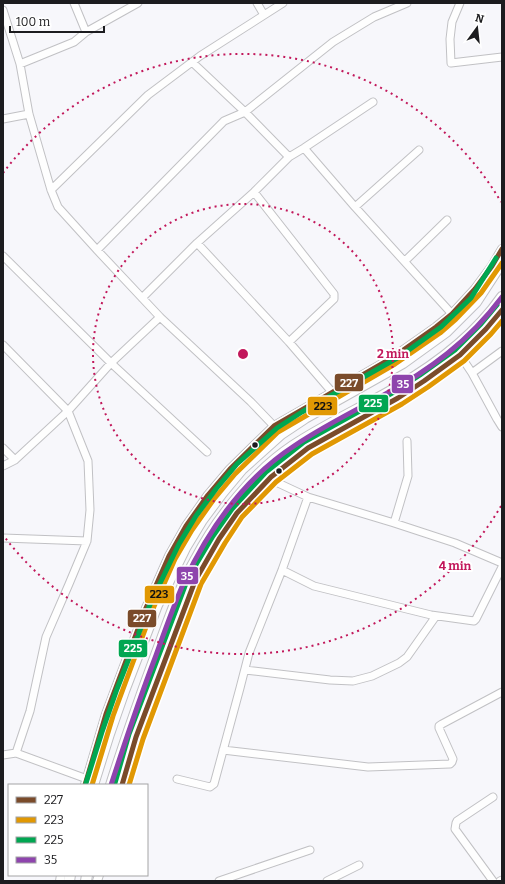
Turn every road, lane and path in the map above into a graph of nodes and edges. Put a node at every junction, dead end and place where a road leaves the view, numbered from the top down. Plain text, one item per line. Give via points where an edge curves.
1 (74, 3) edge
2 (138, 3) edge
3 (257, 3) edge
4 (283, 3) edge
5 (407, 3) edge
6 (460, 3) edge
7 (3, 10) edge
8 (264, 15) junction
9 (86, 32) junction
10 (502, 57) edge
11 (192, 62) junction
12 (20, 64) junction
13 (373, 102) dead end
14 (245, 112) junction
15 (29, 114) junction
16 (3, 119) edge
17 (304, 148) junction
18 (419, 150) dead end
19 (289, 157) junction
20 (51, 190) junction
21 (254, 192) junction
22 (355, 206) junction
23 (447, 220) dead end
24 (197, 244) junction
25 (502, 249) edge
26 (96, 250) junction
27 (3, 256) edge
28 (405, 261) junction
29 (502, 262) edge
30 (502, 297) edge
31 (142, 298) junction
32 (502, 310) edge
33 (452, 314) junction
34 (160, 317) junction
35 (289, 342) junction
36 (3, 345) edge
37 (502, 351) edge
38 (460, 355) junction
39 (111, 363) junction
40 (472, 373) junction
41 (332, 392) junction
42 (68, 412) junction
43 (274, 426) junction
44 (502, 426) edge
45 (407, 441) dead end
46 (3, 448) edge
47 (207, 452) dead end
48 (15, 460) junction
49 (3, 466) edge
50 (271, 477) junction
51 (308, 497) junction
52 (394, 523) junction
53 (3, 538) edge
54 (87, 541) junction
55 (502, 563) edge
56 (502, 567) edge
57 (282, 570) junction
58 (436, 616) junction
59 (245, 670) junction
60 (502, 692) edge
61 (142, 707) junction
62 (109, 734) junction
63 (126, 739) junction
64 (223, 750) junction
65 (16, 753) junction
66 (3, 755) edge
67 (177, 780) dead end
68 (89, 783) edge
69 (111, 784) edge
70 (122, 784) edge
71 (493, 797) dead end
72 (310, 850) dead end
73 (359, 865) dead end
74 (219, 881) edge
75 (327, 881) edge
76 (493, 881) edge

1 - 9 street
2 - 9 street
3 - 8 street
4 - 8 street
5 - 14 street via 374,17 333,42
6 - 10 street via 452,22 451,63
7 - 12 street
8 - 11 street
9 - 12 street via 74,42
11 - 14 street
11 - 20 street via 148,95
12 - 15 street
13 - 17 street
14 - 19 street
14 - 26 street via 224,121
15 - 16 street
15 - 20 street
17 - 19 street
17 - 22 street
18 - 22 street
19 - 21 street
20 - 26 street via 58,207
21 - 24 street
21 - 35 street via 334,294 334,298
22 - 28 street
23 - 28 street
24 - 31 street
24 - 35 street
25 - 33 street via 475,289
26 - 31 street
27 - 39 street
28 - 33 street
29 - 62 main road via 476,302 446,332 403,363 281,434 242,469 222,493 185,548 157,605
30 - 61 main road via 471,334 438,362 397,388 292,446 262,472 238,498 196,558 180,591
31 - 34 street
32 - 38 street
33 - 41 street via 392,358
34 - 39 street
34 - 43 street
35 - 41 street
36 - 42 street
37 - 40 street
38 - 40 street
38 - 50 street via 398,398 308,448
39 - 42 street
39 - 47 street
40 - 44 street
41 - 43 street
42 - 48 street
42 - 54 street via 88,462 90,510
43 - 68 street via 230,469 208,495 169,556 146,608 106,714
45 - 52 street via 408,476
46 - 48 street
48 - 49 street
50 - 51 street
50 - 61 street via 237,513 195,581 163,667
51 - 52 street
51 - 57 street
52 - 55 street via 456,543
53 - 54 street
54 - 65 street via 46,638 30,711
56 - 58 street via 474,620
57 - 58 street via 314,586
57 - 59 street via 249,653
58 - 59 street via 407,657 399,664 372,676 353,681 330,680
59 - 64 street
60 - 64 street via 439,726 453,759 450,764 368,767
61 - 63 main road
61 - 70 street
62 - 63 main road
62 - 68 main road
63 - 69 main road
64 - 67 street via 214,784 210,787
65 - 66 street
65 - 68 street
71 - 76 street via 458,821 455,829
72 - 74 street
73 - 75 street

